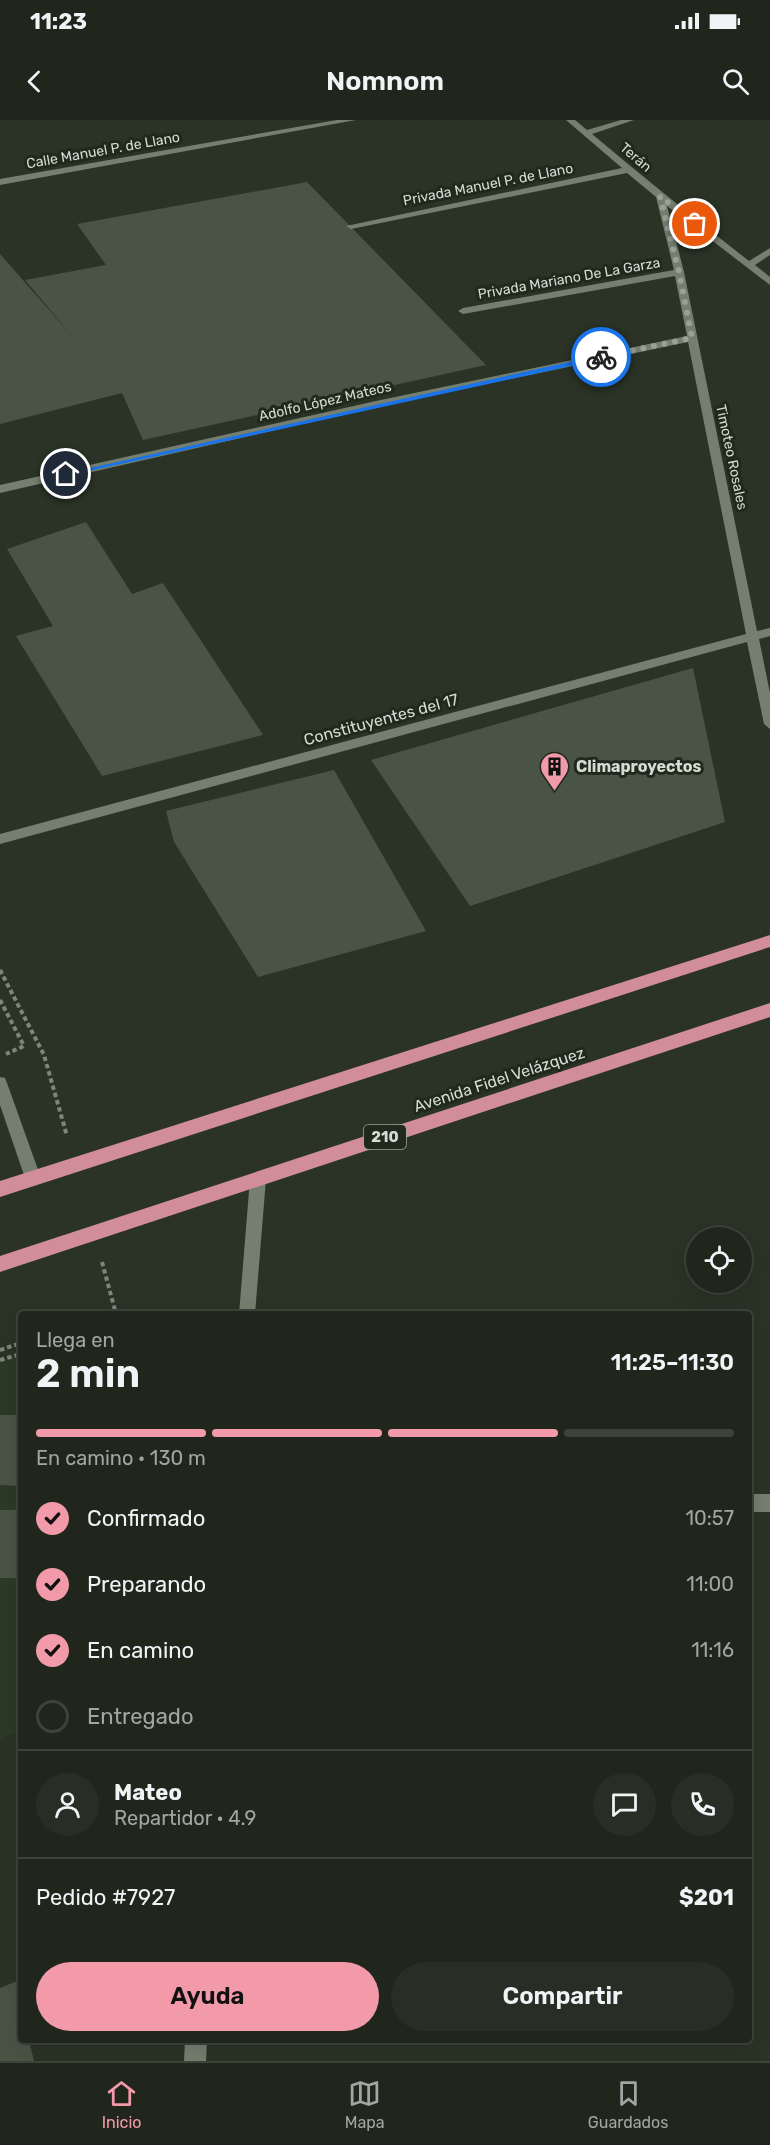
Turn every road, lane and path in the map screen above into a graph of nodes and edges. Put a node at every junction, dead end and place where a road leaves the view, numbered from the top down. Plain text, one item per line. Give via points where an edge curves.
1 (352, 120) edge
2 (570, 120) edge
3 (630, 120) edge
4 (586, 133) junction
5 (631, 169) junction
6 (0, 182) edge
7 (660, 196) junction
8 (351, 226) dead end
9 (770, 251) edge
10 (749, 265) junction
11 (679, 272) junction
12 (770, 282) edge
13 (463, 311) dead end
14 (692, 338) junction
15 (0, 489) edge
16 (770, 632) edge
17 (753, 636) junction
18 (770, 724) edge
19 (0, 839) edge
20 (770, 941) edge
21 (0, 970) edge
22 (0, 1000) edge
23 (770, 1010) edge
24 (44, 1055) dead end
25 (0, 1057) edge
26 (0, 1083) edge
27 (33, 1178) junction
28 (258, 1179) junction
29 (0, 1189) edge
30 (0, 1264) edge
31 (247, 1311) edge
32 (18, 1344) edge
33 (0, 1350) edge
34 (18, 1355) edge
35 (0, 1360) edge
36 (752, 1503) edge
37 (770, 1503) edge
38 (196, 2043) edge
39 (195, 2061) edge

1 - 6 street, Calle Manuel P. de Llano
2 - 4 street, Terán
3 - 4 street
4 - 5 street, Terán
5 - 7 street, Terán
5 - 8 street, Privada Manuel P. de Llano
7 - 10 street, Terán
7 - 11 street, Timoteo Rosales
9 - 10 street
10 - 12 street, Terán
11 - 13 street, Privada Mariano De La Garza
11 - 14 street, Timoteo Rosales
14 - 15 street, Adolfo López Mateos
14 - 17 street, Timoteo Rosales
16 - 17 street, Constituyentes del 17
17 - 18 street, Timoteo Rosales
17 - 19 street, Constituyentes del 17
20 - 27 highway
21 - 24 path
22 - 25 path via 24,1046
23 - 28 highway, Avenida Fidel Velázquez / 210
26 - 27 street
27 - 29 highway
28 - 30 highway, Avenida Fidel Velázquez / 210
28 - 31 street
32 - 33 path
34 - 35 path
36 - 37 street
38 - 39 street

